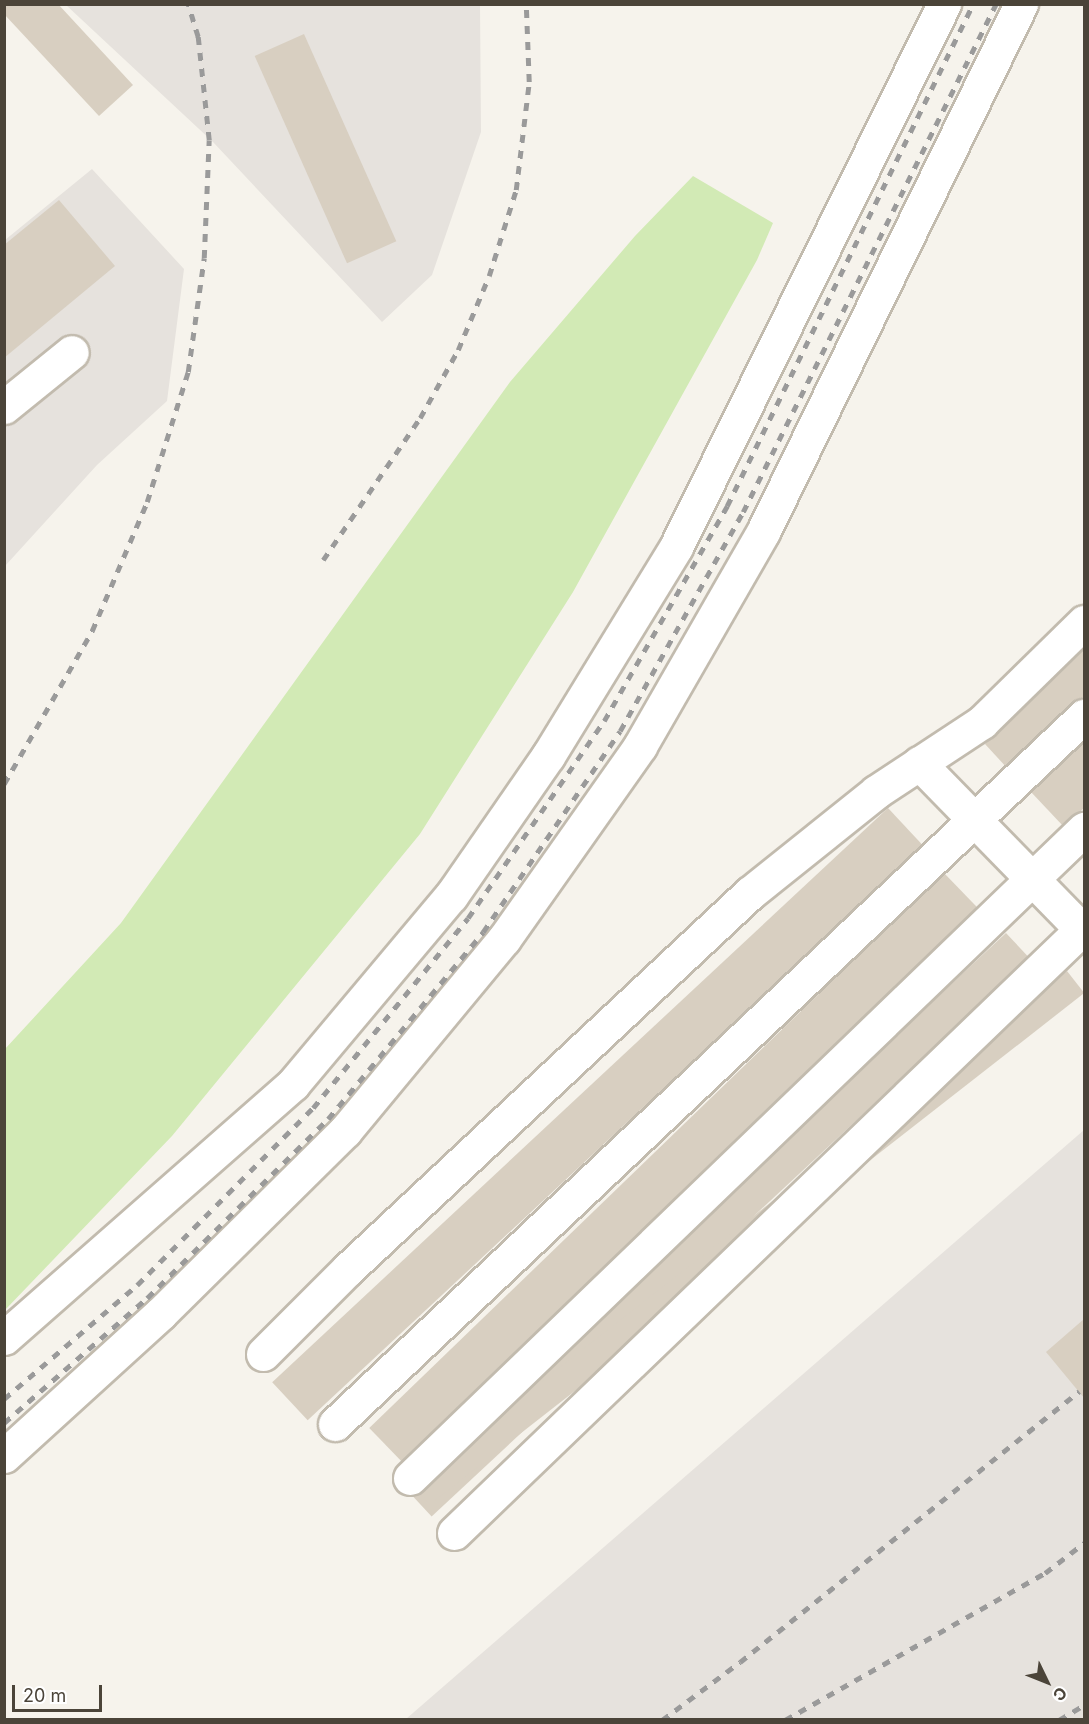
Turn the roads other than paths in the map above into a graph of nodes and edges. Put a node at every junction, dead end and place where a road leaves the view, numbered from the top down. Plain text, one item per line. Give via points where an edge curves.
1 (944, 4) edge
2 (1021, 4) edge
3 (72, 352) dead end
4 (4, 407) edge
5 (1084, 622) edge
6 (1084, 716) edge
7 (920, 763) junction
8 (974, 823) junction
9 (1084, 829) edge
10 (1034, 878) junction
11 (1083, 929) edge
12 (4, 1338) edge
13 (263, 1354) dead end
14 (335, 1424) dead end
15 (4, 1456) edge
16 (410, 1478) dead end
17 (454, 1533) dead end

1 - 12 lane via 676,547 548,756 451,896 293,1084
2 - 15 lane via 763,532 640,746 504,939 345,1131 161,1313
3 - 4 lane
5 - 7 lane via 982,722
6 - 8 lane
7 - 8 lane
7 - 13 lane via 876,792 750,893 348,1269
8 - 10 lane
8 - 14 lane
9 - 10 lane
10 - 11 lane
10 - 16 lane
11 - 17 lane

